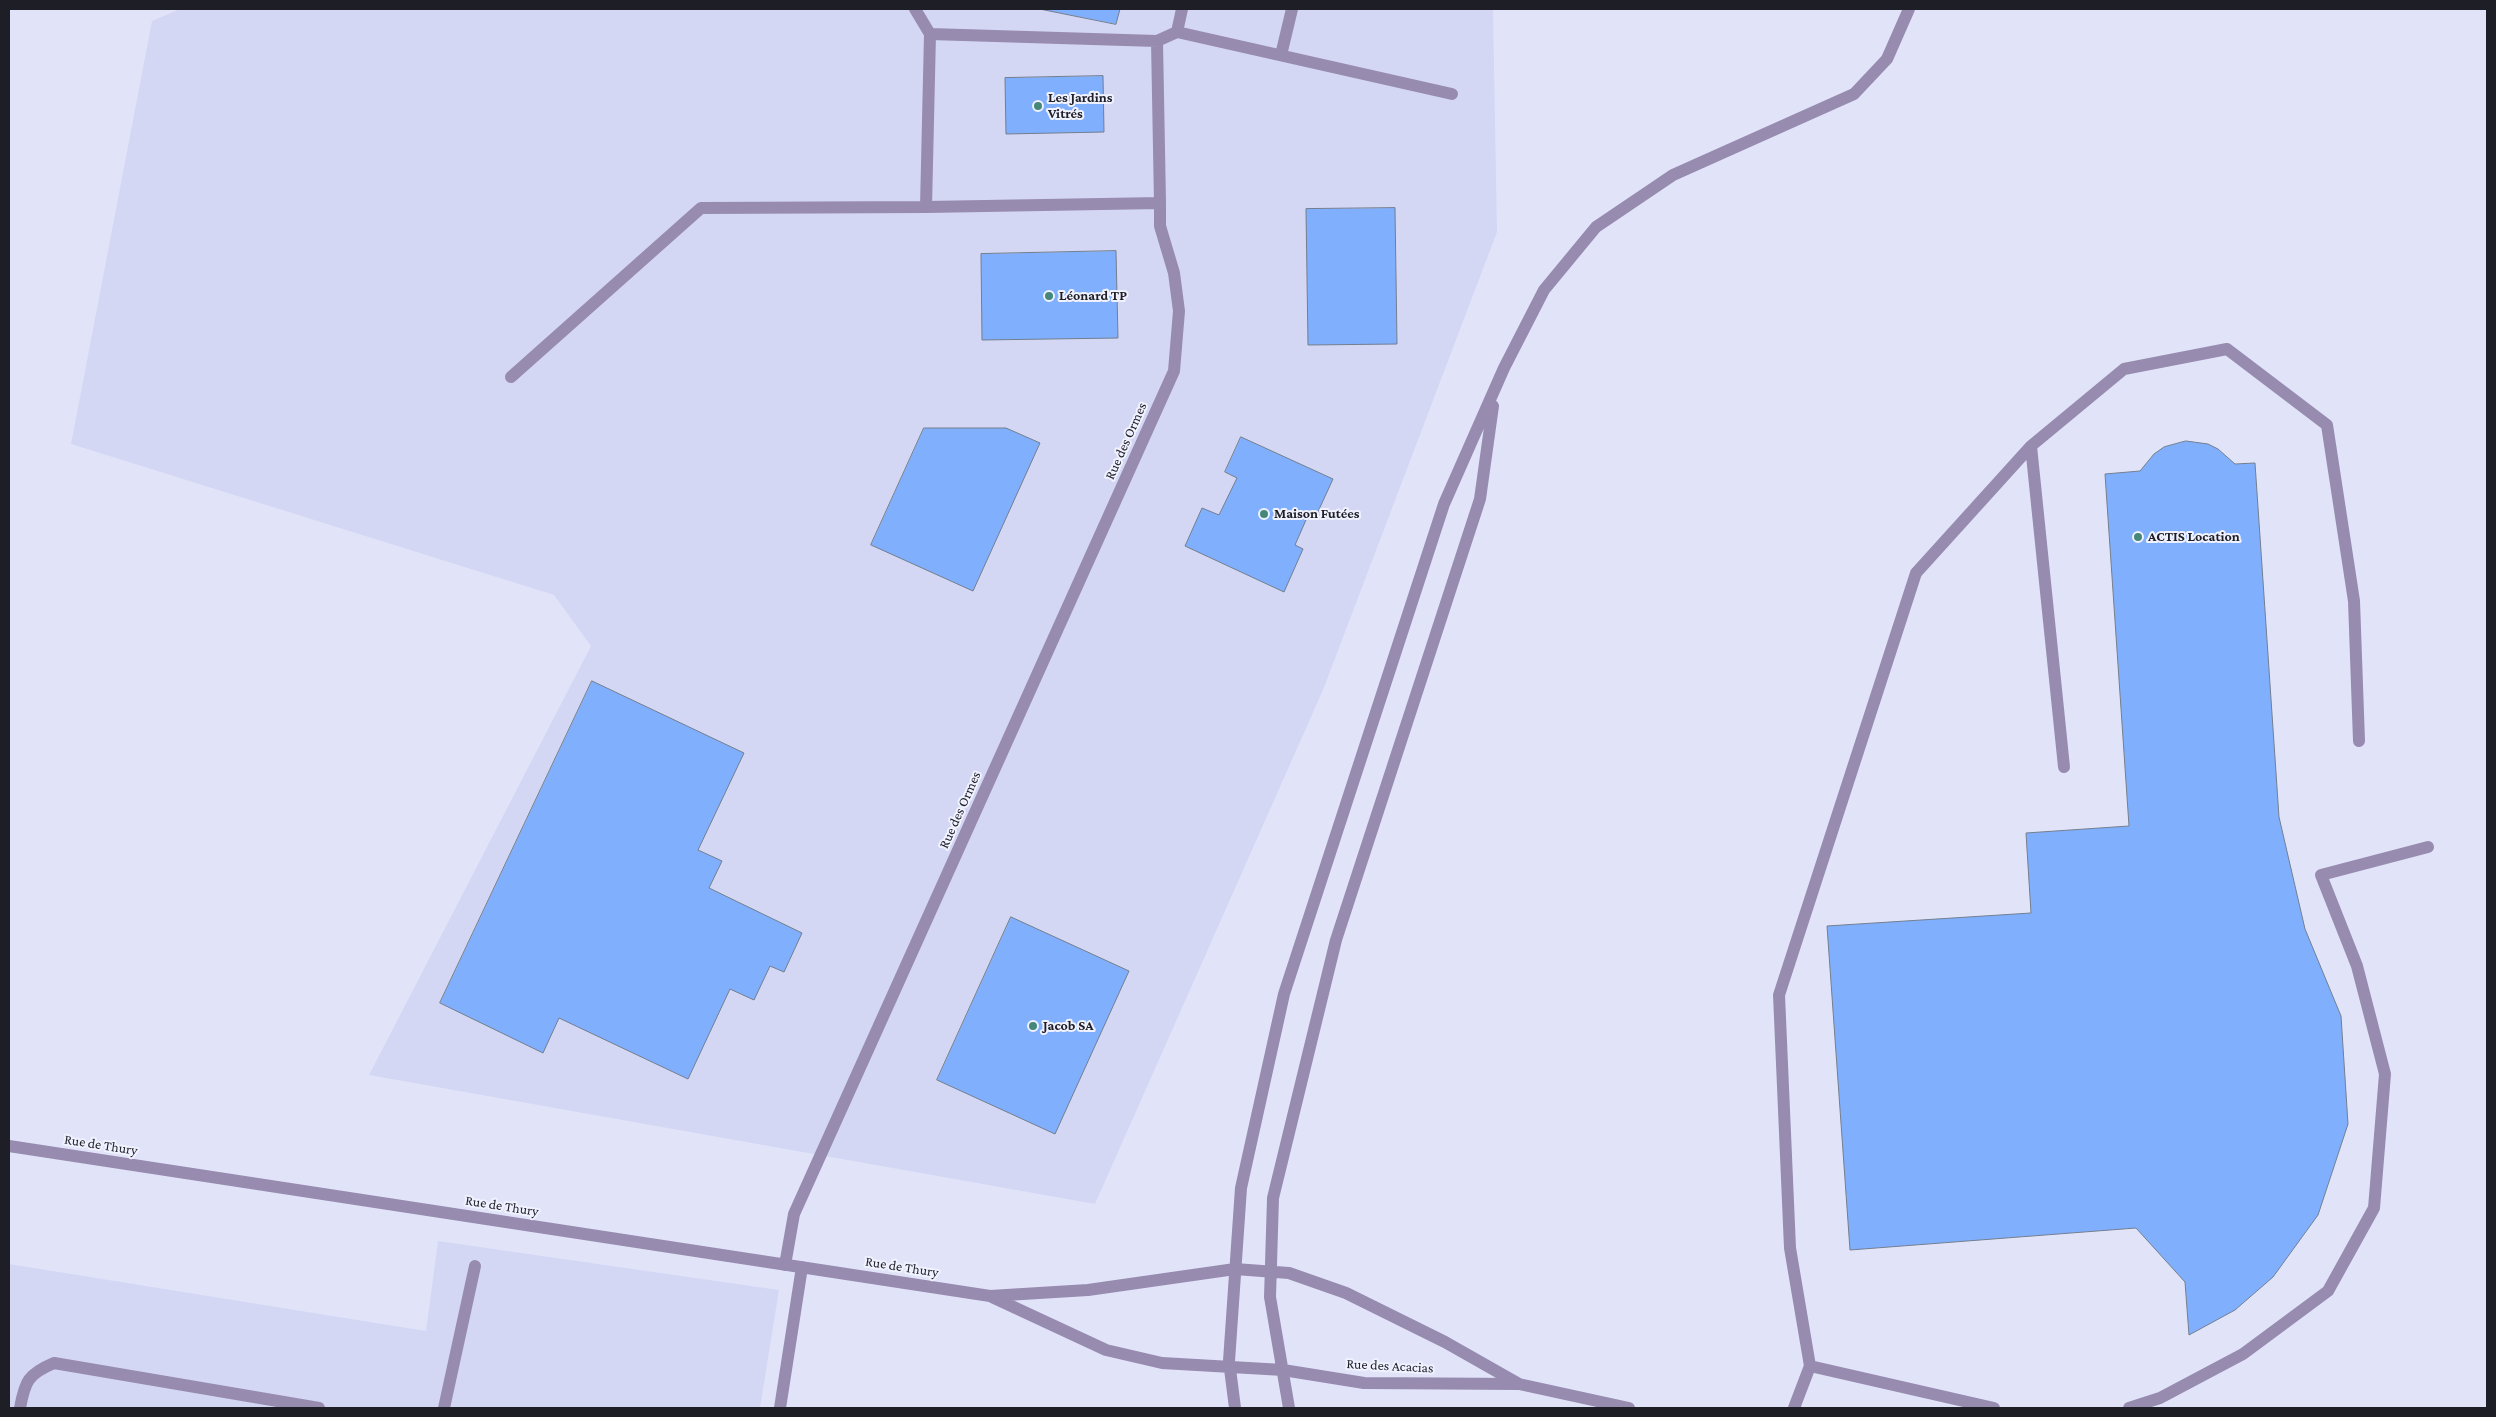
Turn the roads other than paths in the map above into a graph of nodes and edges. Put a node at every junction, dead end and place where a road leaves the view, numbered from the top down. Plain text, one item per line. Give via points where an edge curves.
1 (915, 9) edge
2 (1182, 9) edge
3 (1292, 9) edge
4 (1909, 9) edge
5 (1177, 32) junction
6 (930, 34) junction
7 (1157, 41) junction
8 (1281, 55) junction
9 (1452, 94) dead end
10 (1160, 203) junction
11 (926, 207) junction
12 (511, 377) dead end
13 (1496, 391) junction
14 (2031, 446) junction
15 (2359, 741) dead end
16 (2064, 767) dead end
17 (2428, 847) dead end
18 (9, 1146) edge
19 (785, 1265) junction
20 (475, 1266) dead end
21 (802, 1267) junction
22 (1235, 1269) junction
23 (1271, 1270) junction
24 (990, 1296) junction
25 (1810, 1366) junction
26 (1230, 1368) junction
27 (1282, 1370) junction
28 (1519, 1384) junction
29 (20, 1408) edge
30 (319, 1408) edge
31 (444, 1408) edge
32 (780, 1408) edge
33 (1235, 1408) edge
34 (1289, 1408) edge
35 (1629, 1408) edge
36 (1794, 1408) edge
37 (1994, 1408) edge
38 (2129, 1408) edge

1 - 6 street
2 - 5 street
3 - 8 street
4 - 13 street via 1887,59 1854,94 1673,175 1596,227 1544,290 1504,368
5 - 7 street
5 - 8 street
6 - 7 street
6 - 11 street
7 - 10 street, Rue des Ormes
8 - 9 street
10 - 11 street
10 - 19 street, Rue des Ormes via 1160,226 1174,274 1180,311 1174,370 794,1214
11 - 12 street via 701,208
13 - 22 street via 1444,504 1284,994 1241,1188
13 - 23 street via 1480,499 1336,940 1273,1198
14 - 15 street via 2124,369 2226,349 2327,424 2354,601
14 - 16 street
14 - 25 street via 1916,573 1779,995 1790,1248
17 - 38 street via 2321,875 2357,966 2385,1074 2374,1208 2328,1291 2243,1354 2160,1398
18 - 19 street, Rue de Thury
19 - 21 street, Rue de Thury
20 - 31 street
21 - 24 street, Rue de Thury
21 - 32 street
22 - 23 street, Rue de Thury
22 - 24 street, Rue de Thury via 1088,1290
22 - 26 street
23 - 27 street via 1270,1296
23 - 28 street, Rue des Acacias via 1346,1293 1445,1342
24 - 26 street, Rue de Thury via 1106,1350 1162,1363
25 - 36 street
25 - 37 street
26 - 27 street, Rue des Acacias
26 - 33 street
27 - 28 street, Rue des Acacias via 1364,1383
27 - 34 street
28 - 35 street, Rue des Acacias
29 - 30 street via 24,1390 35,1371 54,1363

